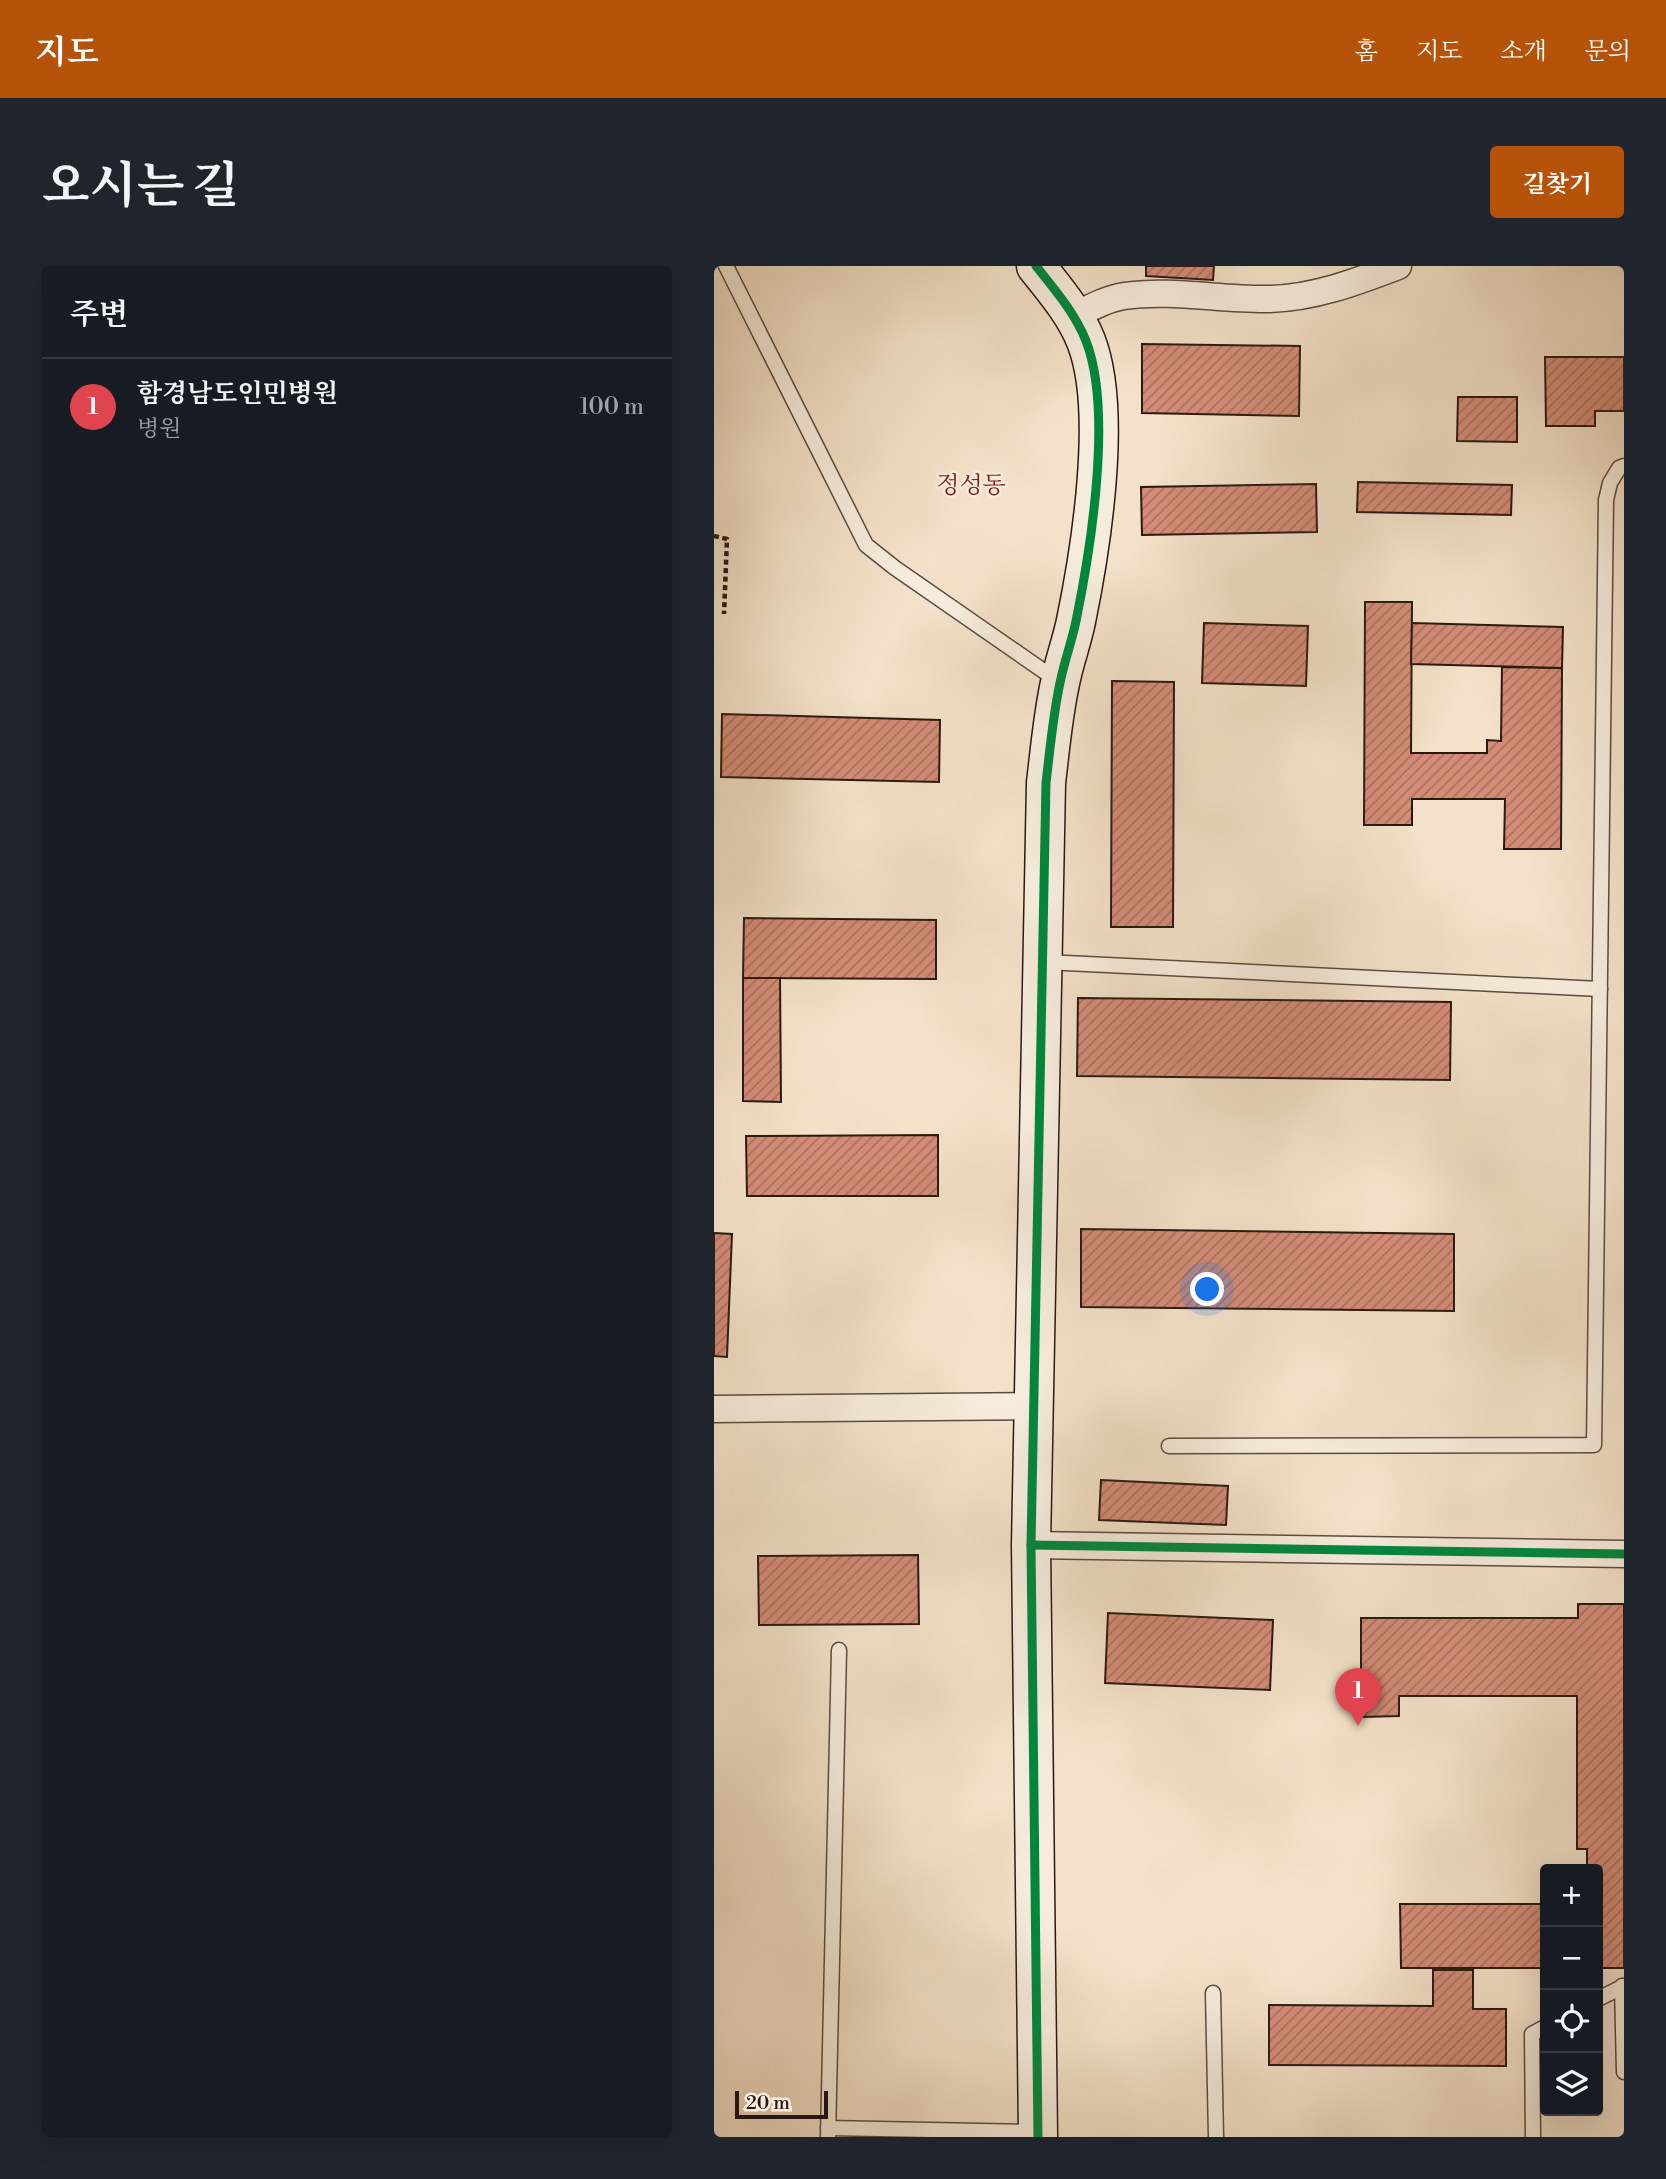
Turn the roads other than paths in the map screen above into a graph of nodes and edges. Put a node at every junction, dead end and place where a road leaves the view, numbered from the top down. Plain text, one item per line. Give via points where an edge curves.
1 (726, 266) edge
2 (1036, 266) edge
3 (1398, 266) edge
4 (1074, 316) junction
5 (1624, 466) edge
6 (1060, 682) junction
7 (1042, 961) junction
8 (1600, 989) junction
9 (1032, 1406) junction
10 (714, 1409) edge
11 (1169, 1446) dead end
12 (1031, 1545) junction
13 (1624, 1554) edge
14 (839, 1650) dead end
15 (1623, 1986) edge
16 (1213, 1993) dead end
17 (1603, 1996) edge
18 (1540, 2030) edge
19 (1624, 2072) edge
20 (828, 2132) edge
21 (1038, 2134) edge
22 (1216, 2137) edge
23 (1533, 2137) edge

1 - 6 lane via 866,545
2 - 4 street
3 - 4 street via 1346,286 1301,296 1133,295
4 - 6 street via 1096,379 1096,473 1076,621
5 - 8 lane via 1610,483 1606,500
6 - 7 street via 1046,783
7 - 8 lane
7 - 9 street
8 - 11 lane via 1594,1445
9 - 10 street
9 - 12 street
12 - 13 street
12 - 21 street
14 - 20 lane
15 - 17 lane
15 - 19 lane
16 - 22 lane
18 - 23 lane via 1532,2034
20 - 21 lane

